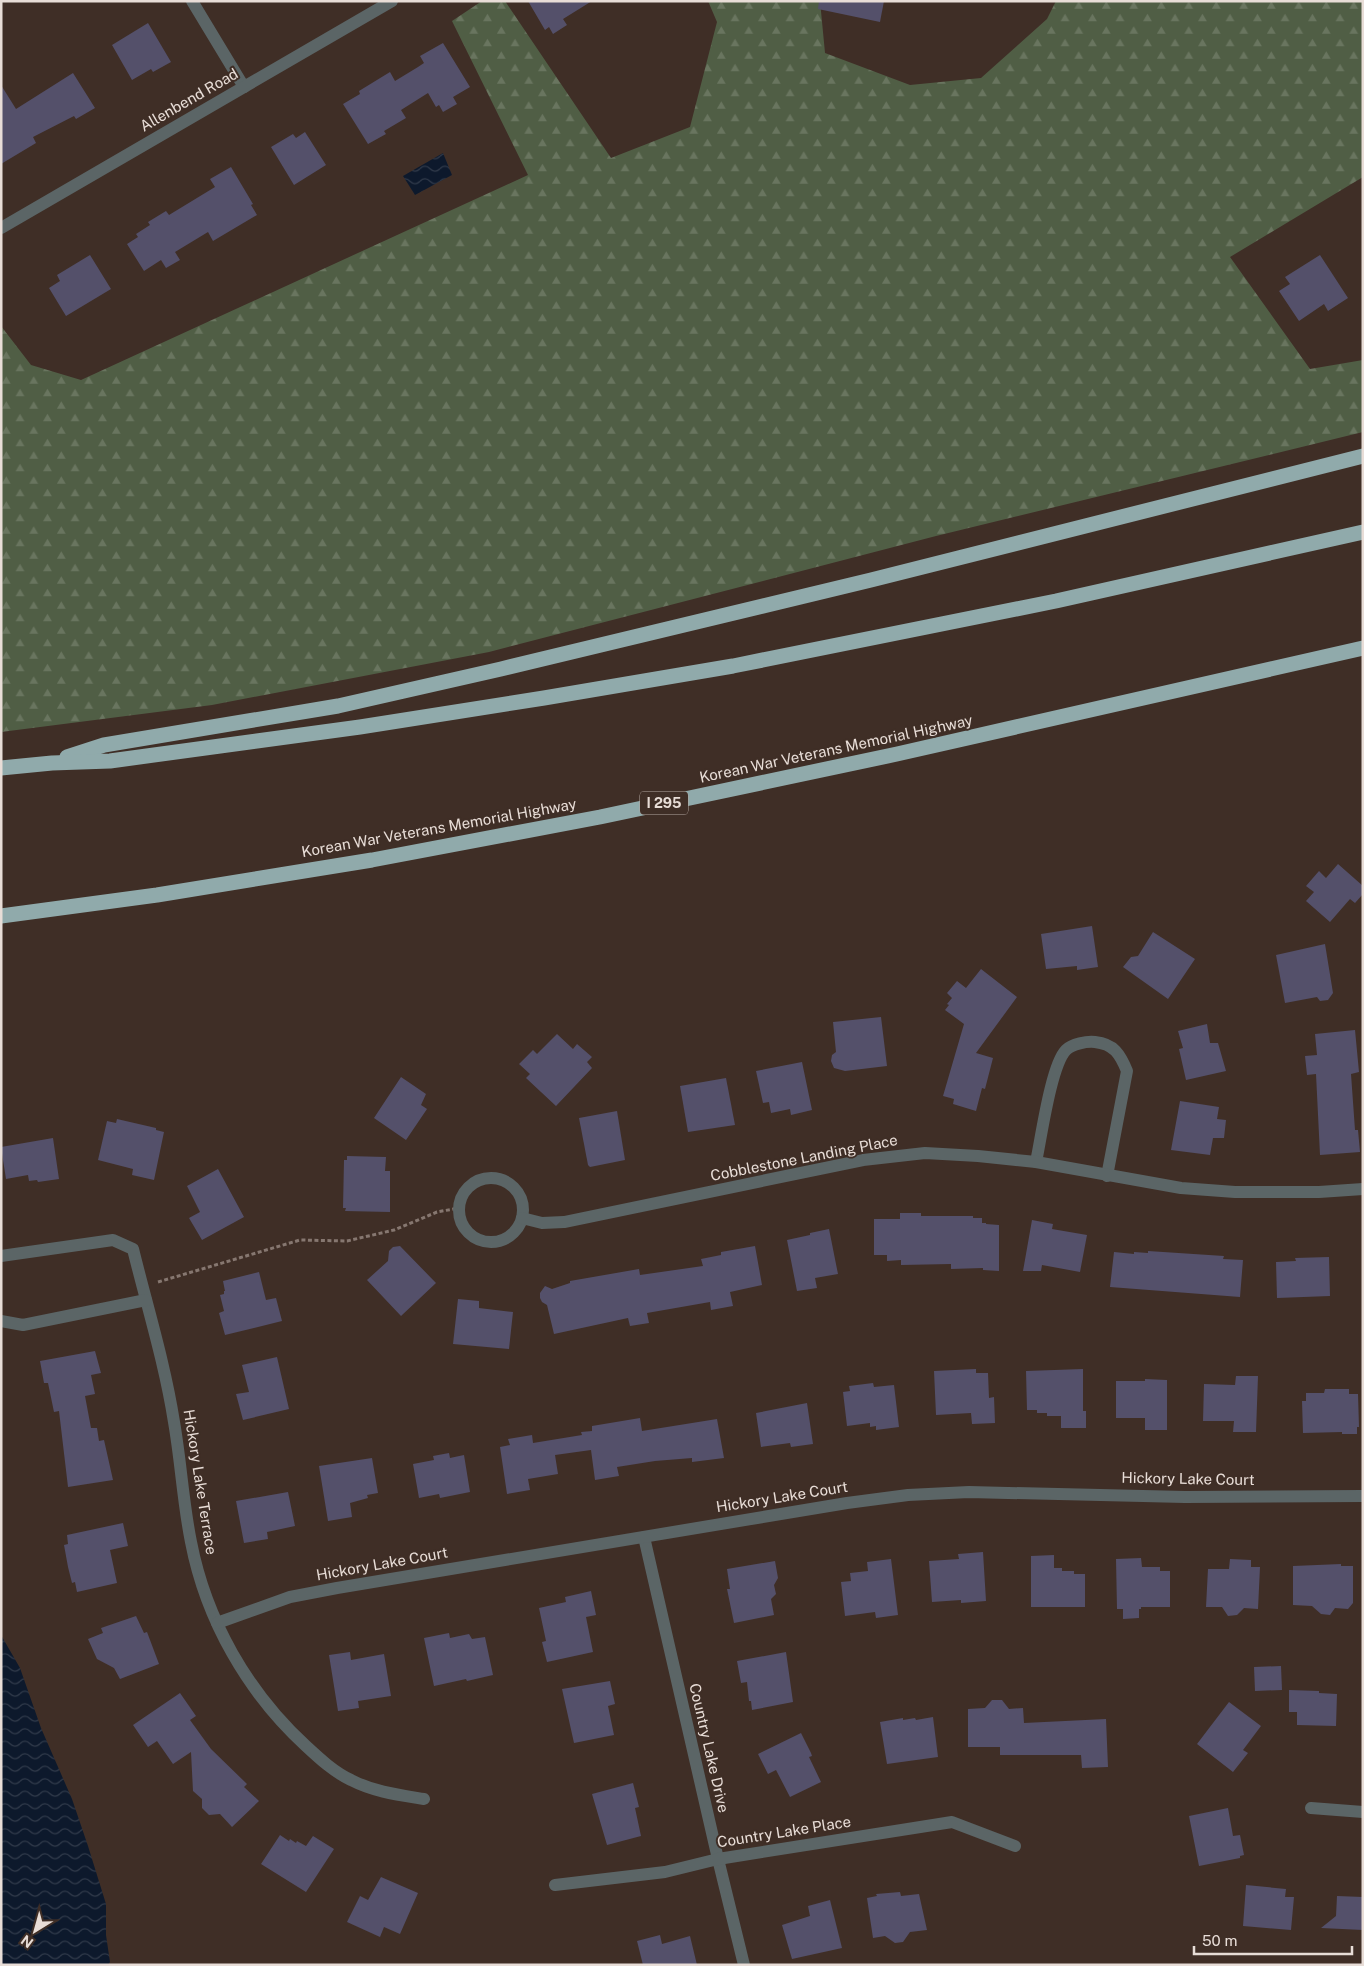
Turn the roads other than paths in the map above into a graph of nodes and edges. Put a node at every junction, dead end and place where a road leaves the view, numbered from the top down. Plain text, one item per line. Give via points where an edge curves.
1 (192, 1) edge
2 (392, 1) edge
3 (244, 87) junction
4 (1, 228) edge
5 (1363, 456) edge
6 (1363, 532) edge
7 (1363, 648) edge
8 (52, 763) junction
9 (1, 768) edge
10 (1, 916) edge
11 (1036, 1162) junction
12 (1107, 1176) junction
13 (1363, 1188) edge
14 (522, 1218) junction
15 (1, 1256) edge
16 (146, 1300) junction
17 (1, 1321) edge
18 (1363, 1496) edge
19 (644, 1537) junction
20 (217, 1623) junction
21 (424, 1799) dead end
22 (1311, 1808) dead end
23 (1363, 1812) edge
24 (1015, 1846) dead end
25 (718, 1859) junction
26 (555, 1885) dead end
27 (744, 1965) edge

1 - 3 street
2 - 3 street, Allenbend Road
3 - 4 street, Allenbend Road
5 - 8 highway via 492,672 338,706 104,745
6 - 8 highway via 1056,601 733,666 360,727 110,761
7 - 10 highway, Korean War Veterans Memorial Highway / I 295 via 897,754 590,819 372,860 157,895
8 - 9 highway
11 - 12 street, Cobblestone Landing Place
11 - 12 street via 1056,1066 1066,1050 1087,1041 1105,1044 1121,1055 1127,1071
11 - 14 street, Cobblestone Landing Place via 924,1153 863,1160 564,1222 542,1223
12 - 13 street, Cobblestone Landing Place via 1181,1188 1235,1192 1319,1192
14 - 14 street via 511,1235 501,1240 486,1241 464,1228 460,1219 461,1198 466,1189 485,1178 506,1181 520,1197
15 - 16 street, Hickory Lake Terrace via 112,1240 133,1249
16 - 17 street via 23,1324
16 - 20 street, Hickory Lake Terrace via 174,1421 191,1542 203,1588
18 - 19 street, Hickory Lake Court via 1185,1497 969,1492 847,1503
19 - 20 street, Hickory Lake Court via 290,1597
19 - 25 street, Country Lake Drive
20 - 21 street, Hickory Lake Terrace via 262,1700 322,1762 350,1780 376,1790
22 - 23 street
24 - 25 street, Country Lake Place via 952,1822
25 - 26 street, Country Lake Place via 665,1872
25 - 27 street, Country Lake Drive

